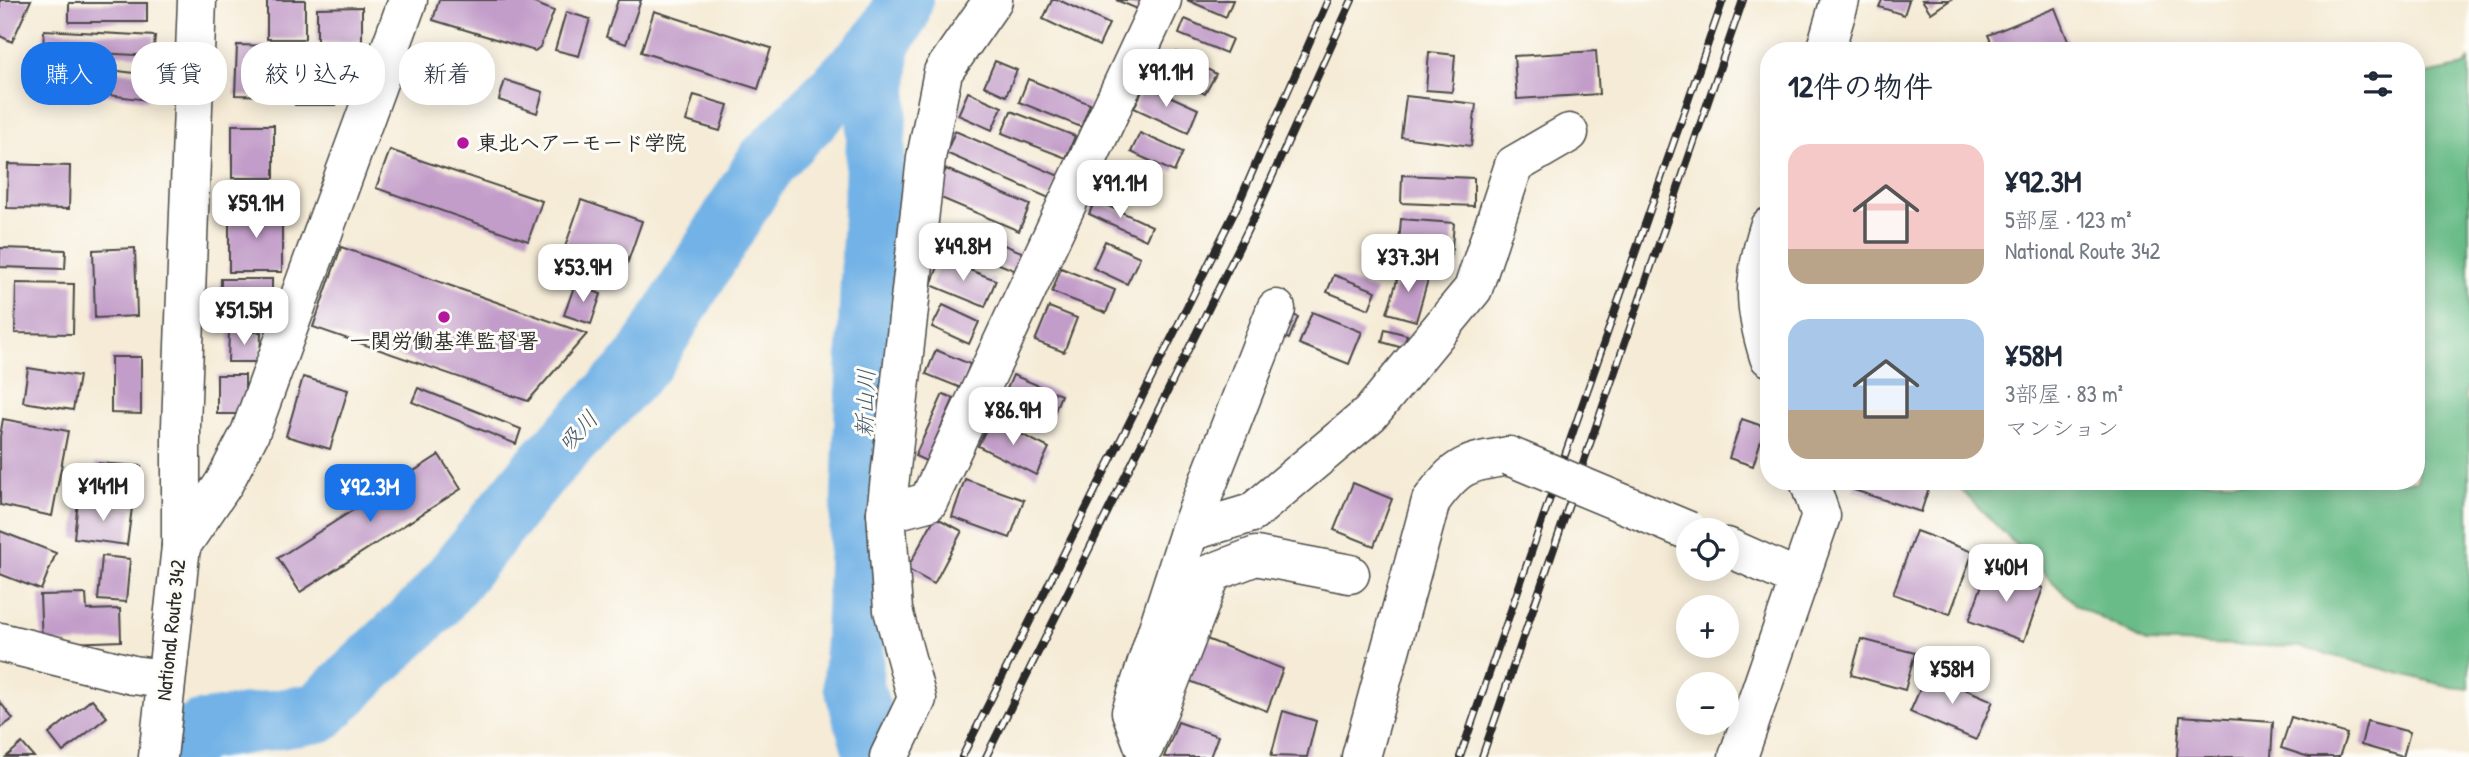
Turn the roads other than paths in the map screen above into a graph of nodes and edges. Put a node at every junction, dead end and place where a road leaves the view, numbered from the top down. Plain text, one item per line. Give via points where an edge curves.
1 (197, 0) edge
2 (408, 0) edge
3 (993, 0) edge
4 (1161, 0) edge
5 (1840, 0) edge
6 (1828, 42) edge
7 (1569, 133) dead end
8 (1760, 256) edge
9 (1276, 309) dead end
10 (1760, 323) edge
11 (1812, 490) edge
12 (886, 513) junction
13 (1676, 526) edge
14 (1189, 532) junction
15 (180, 546) junction
16 (1739, 552) edge
17 (1350, 574) dead end
18 (1799, 579) junction
19 (0, 642) edge
20 (165, 679) junction
21 (160, 739) edge
22 (892, 751) edge
23 (1143, 752) edge
24 (1361, 757) edge
25 (1738, 757) edge

1 - 15 main road, National Route 342
2 - 15 main road via 250,433 224,483
3 - 12 main road via 943,72 926,158
4 - 12 main road via 928,502
5 - 6 main road
7 - 14 main road via 1514,165 1473,289 1370,414 1252,513
8 - 10 main road via 1756,307
9 - 14 main road
11 - 18 main road via 1821,516
12 - 22 main road via 893,610 917,699
13 - 24 main road, bridge via 1509,456 1475,461 1451,473 1431,501
14 - 23 main road via 1131,712
15 - 20 main road, National Route 342
16 - 18 main road
17 - 23 main road via 1255,556 1212,573
18 - 25 main road
19 - 20 main road via 133,676
20 - 21 main road, National Route 342

